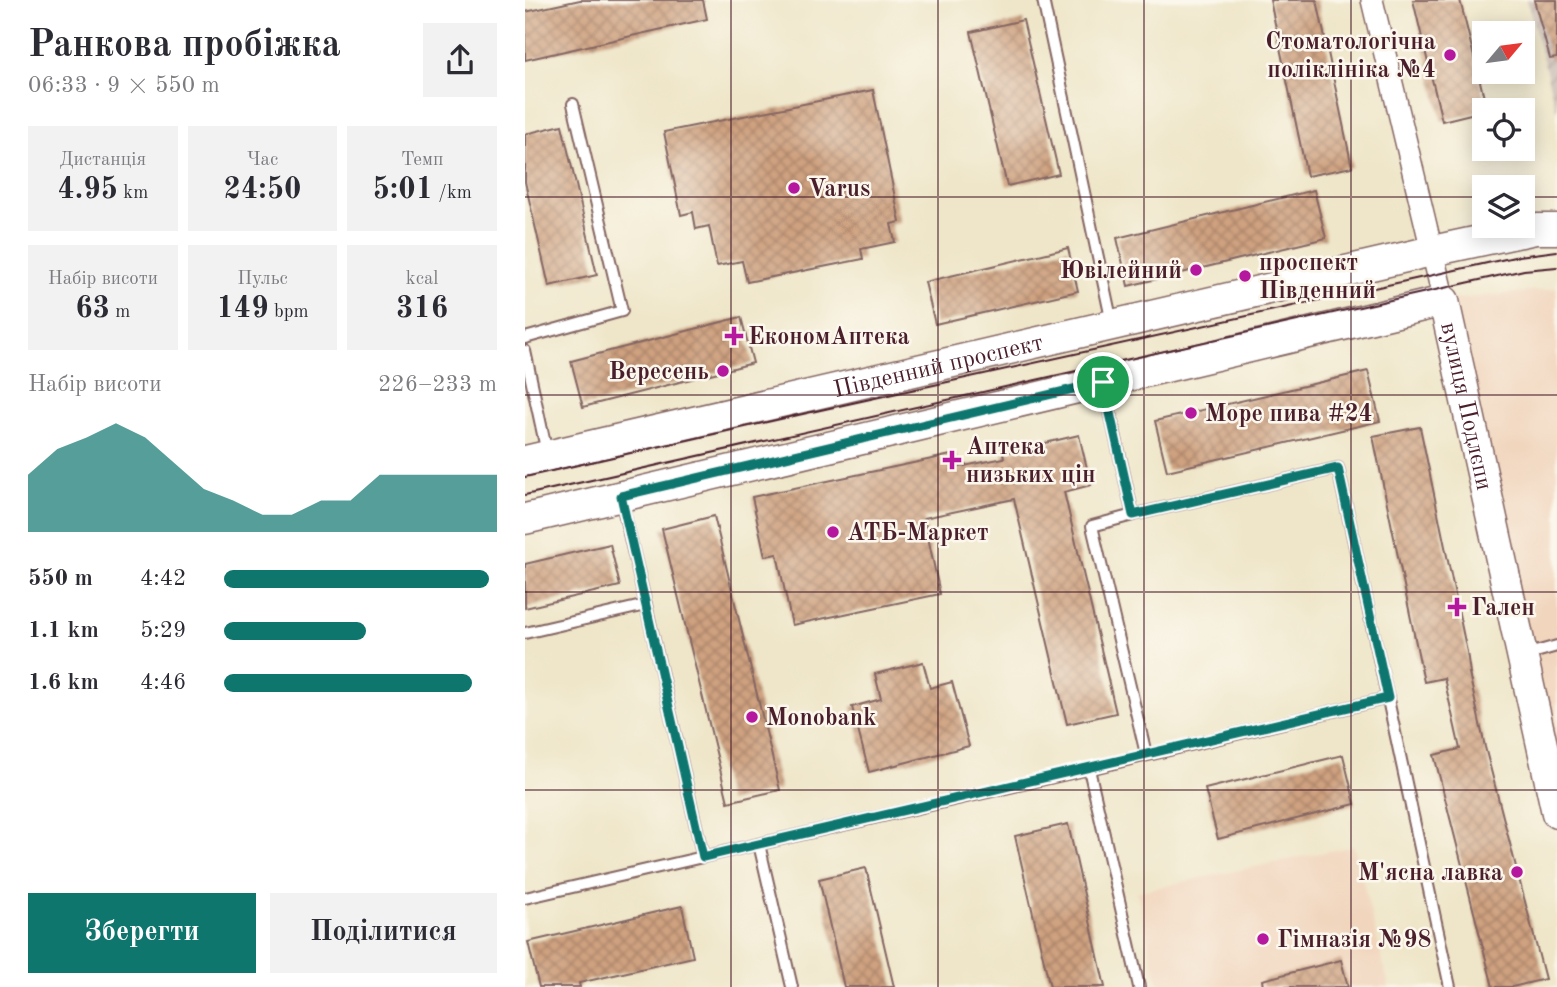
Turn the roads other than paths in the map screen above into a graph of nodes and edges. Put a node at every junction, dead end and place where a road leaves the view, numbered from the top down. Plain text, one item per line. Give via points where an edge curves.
1 (1043, 0) edge
2 (1372, 0) edge
3 (573, 104) dead end
4 (1550, 225) edge
5 (1433, 251) junction
6 (1444, 301) junction
7 (1113, 325) junction
8 (525, 338) edge
9 (525, 351) edge
10 (1103, 382) junction
11 (536, 458) edge
12 (621, 496) junction
13 (1133, 515) junction
14 (525, 519) edge
15 (646, 605) junction
16 (525, 634) edge
17 (1557, 646) edge
18 (1523, 655) junction
19 (1388, 698) junction
20 (1146, 754) junction
21 (1089, 769) junction
22 (1557, 813) edge
23 (759, 844) junction
24 (703, 857) junction
25 (525, 898) edge
26 (792, 987) edge
27 (1139, 987) edge
28 (1450, 987) edge

1 - 7 lane
2 - 5 street, вулиця Подлєпи
3 - 8 lane via 622,311
4 - 5 main road, Південний проспект
5 - 6 street, вулиця Подлєпи
5 - 7 main road, Південний проспект
6 - 10 main road
6 - 18 main road, вулиця Подлєпи
7 - 11 main road, Південний проспект
9 - 11 lane
10 - 12 main road
10 - 13 lane
12 - 14 main road
12 - 15 lane
13 - 19 lane via 1338,468
13 - 20 lane via 1092,526
15 - 16 lane
15 - 24 lane
17 - 18 lane
18 - 22 main road, вулиця Подлєпи
19 - 20 lane
19 - 28 lane
20 - 21 lane
21 - 23 lane
21 - 27 lane
23 - 24 lane
23 - 26 lane
24 - 25 lane

